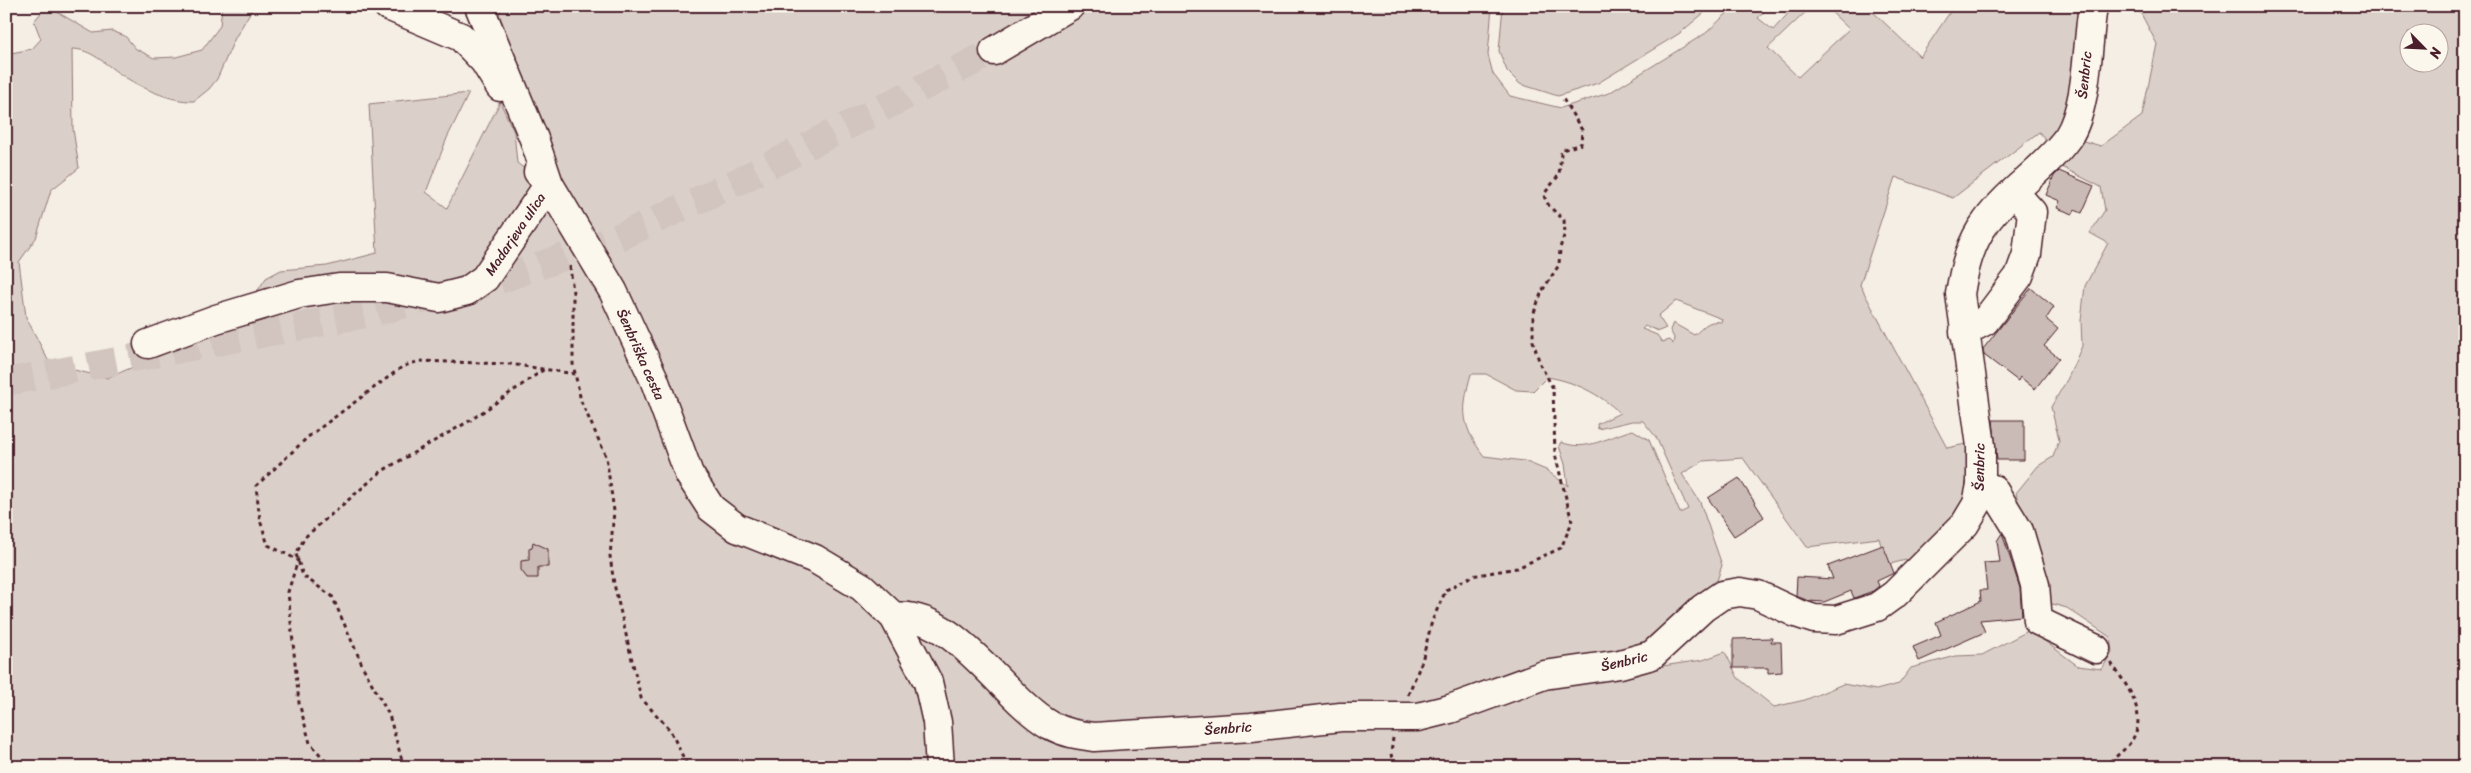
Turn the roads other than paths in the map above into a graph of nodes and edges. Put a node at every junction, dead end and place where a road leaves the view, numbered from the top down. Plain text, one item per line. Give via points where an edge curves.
1 (388, 6) edge
2 (479, 6) edge
3 (1070, 6) edge
4 (2093, 6) edge
5 (994, 51) tunnel mouth
6 (549, 184) junction
7 (2014, 192) junction
8 (1964, 332) junction
9 (148, 344) dead end
10 (1982, 485) junction
11 (894, 617) junction
12 (2096, 649) road end
13 (940, 767) edge

1 - 6 street, Madarjeva ulica via 461,37 484,61 510,103 524,155
2 - 6 street, Šenbriška cesta via 534,139
3 - 5 street
4 - 7 street, Šenbric via 2080,109 2068,136
6 - 9 street, Madarjeva ulica via 485,278 467,291 439,298 387,288 338,288 299,294
6 - 11 street, Šenbriška cesta via 612,291 654,379 689,474 711,508 736,528 815,559 855,582
7 - 8 street, Šenbric via 1986,222 1973,244 1960,294
7 - 8 street via 2032,212 2027,254 2019,276 1985,322
8 - 10 street, Šenbric via 1981,446
10 - 11 street, Šenbric via 1965,524 1895,594 1877,607 1836,620 1814,619 1758,595 1740,592 1722,595 1652,655 1620,664 1544,675 1450,709 1418,717 1341,717 1251,727 1094,737 1071,734 1049,724 955,639 928,622 905,616
10 - 12 street via 1993,489 2019,531 2035,585 2038,621
11 - 13 street via 928,682 937,722

